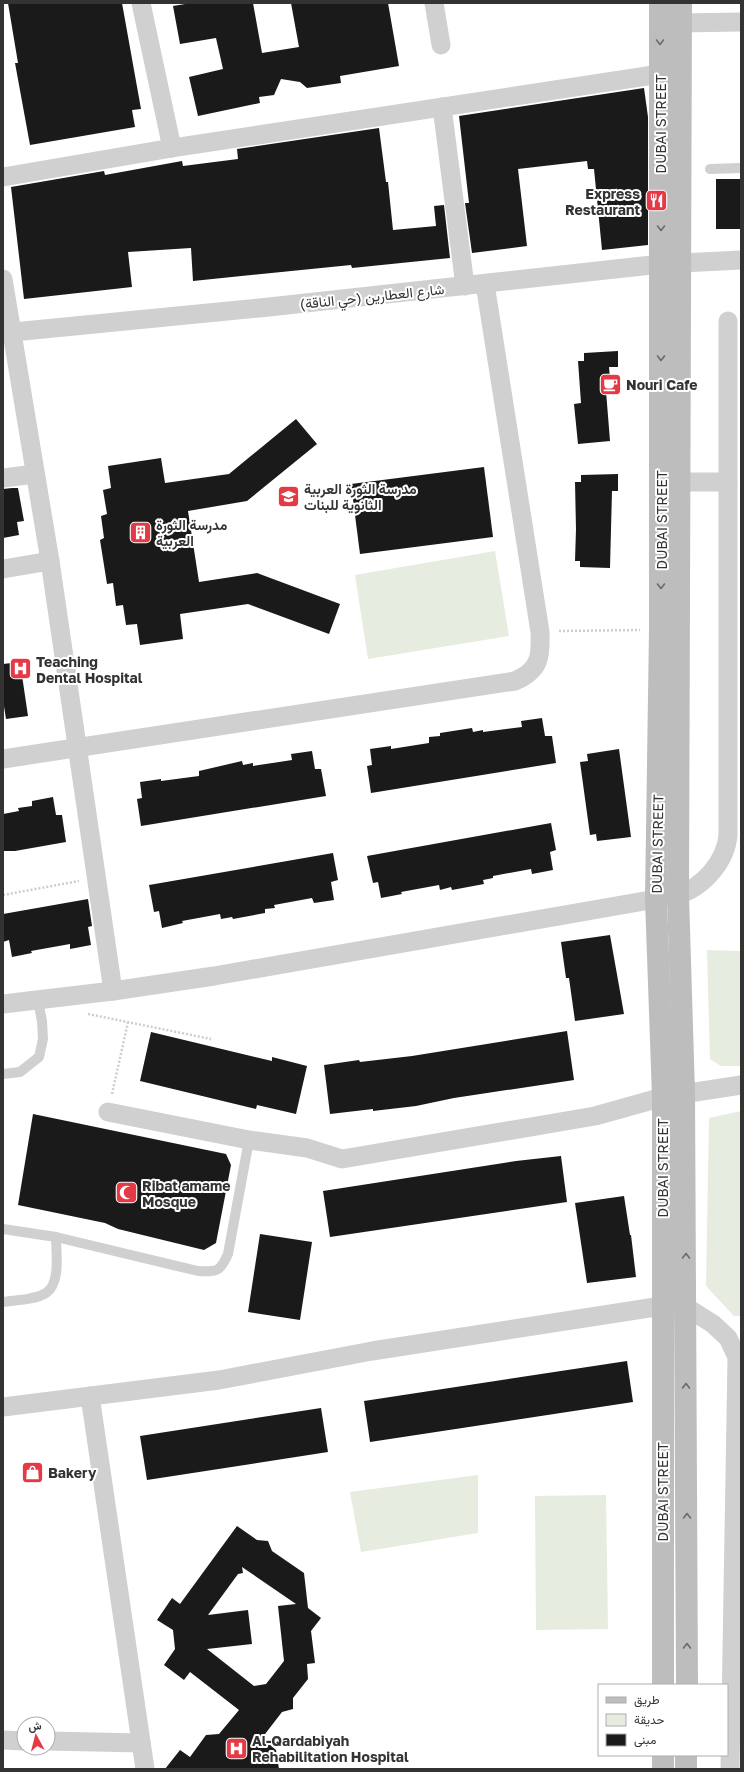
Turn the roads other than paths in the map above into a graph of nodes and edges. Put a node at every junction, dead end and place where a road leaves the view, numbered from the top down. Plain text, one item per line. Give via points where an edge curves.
1 (141, 3) edge
2 (434, 3) edge
3 (660, 3) edge
4 (681, 13) edge
5 (741, 22) edge
6 (441, 45) dead end
7 (660, 74) junction
8 (442, 107) junction
9 (172, 148) junction
10 (710, 168) dead end
11 (741, 168) edge
12 (3, 177) edge
13 (741, 260) edge
14 (671, 263) junction
15 (3, 279) edge
16 (485, 284) junction
17 (465, 286) junction
18 (728, 321) dead end
19 (7, 332) edge
20 (35, 474) junction
21 (3, 478) edge
22 (680, 482) junction
23 (728, 482) junction
24 (50, 561) junction
25 (3, 569) edge
26 (78, 748) junction
27 (3, 759) edge
28 (678, 895) junction
29 (656, 899) junction
30 (113, 991) junction
31 (38, 1001) junction
32 (3, 1004) edge
33 (3, 1074) edge
34 (741, 1085) edge
35 (684, 1093) junction
36 (663, 1097) junction
37 (108, 1112) road end
38 (249, 1140) junction
39 (3, 1229) edge
40 (56, 1237) junction
41 (3, 1302) edge
42 (662, 1306) junction
43 (686, 1307) junction
44 (90, 1396) junction
45 (3, 1407) edge
46 (738, 1470) edge
47 (663, 1684) edge
48 (687, 1684) edge
49 (3, 1740) edge
50 (16, 1741) edge
51 (56, 1741) edge
52 (141, 1743) junction
53 (663, 1756) edge
54 (686, 1756) edge
55 (145, 1769) edge
56 (663, 1769) edge
57 (686, 1769) edge
58 (730, 1769) edge

1 - 9 street
2 - 6 street
3 -> 7 street, DUBAI STREET
4 - 5 street
4 - 14 street, DUBAI STREET
7 - 8 street
7 -> 14 street, DUBAI STREET
8 - 9 street
8 - 17 street
9 - 12 street
10 - 11 lane
13 - 14 street, شارع العطارين (حي الناقة)
14 - 16 street, شارع العطارين (حي الناقة)
14 - 22 street, DUBAI STREET
14 -> 29 street, DUBAI STREET via 660,629
15 - 19 street
16 - 17 street, شارع العطارين (حي الناقة)
16 - 26 street via 540,632 540,655 527,676 515,681
17 - 19 street, شارع العطارين (حي الناقة)
18 - 23 street
19 - 20 street
20 - 21 street
20 - 24 street
22 - 23 street
22 - 28 street, DUBAI STREET
23 - 28 street via 727,845 724,854 710,873
24 - 25 street
24 - 26 street
26 - 27 street
26 - 30 street
28 - 29 street
28 - 35 street, DUBAI STREET
29 - 30 street via 214,976
29 - 36 street, DUBAI STREET
30 - 31 street
31 - 32 street
31 - 33 lane via 42,1021 42,1048 39,1057 20,1072
34 - 35 street
35 - 36 street
43 -> 35 street, DUBAI STREET
36 - 38 street via 595,1116 342,1159 307,1148
36 - 42 street, DUBAI STREET
37 - 38 street
38 - 40 lane via 228,1254 222,1266 214,1272 198,1271
39 - 40 lane
40 - 41 lane via 56,1269 51,1288 41,1295
42 - 43 street
42 - 44 street via 380,1350 219,1380
42 - 47 street, DUBAI STREET
43 - 46 street via 713,1324 728,1338 737,1357
48 -> 43 street, DUBAI STREET
44 - 45 street
44 - 52 street
46 - 58 street
49 - 50 street
51 - 52 street
52 - 55 street
53 - 56 street
54 - 57 street

